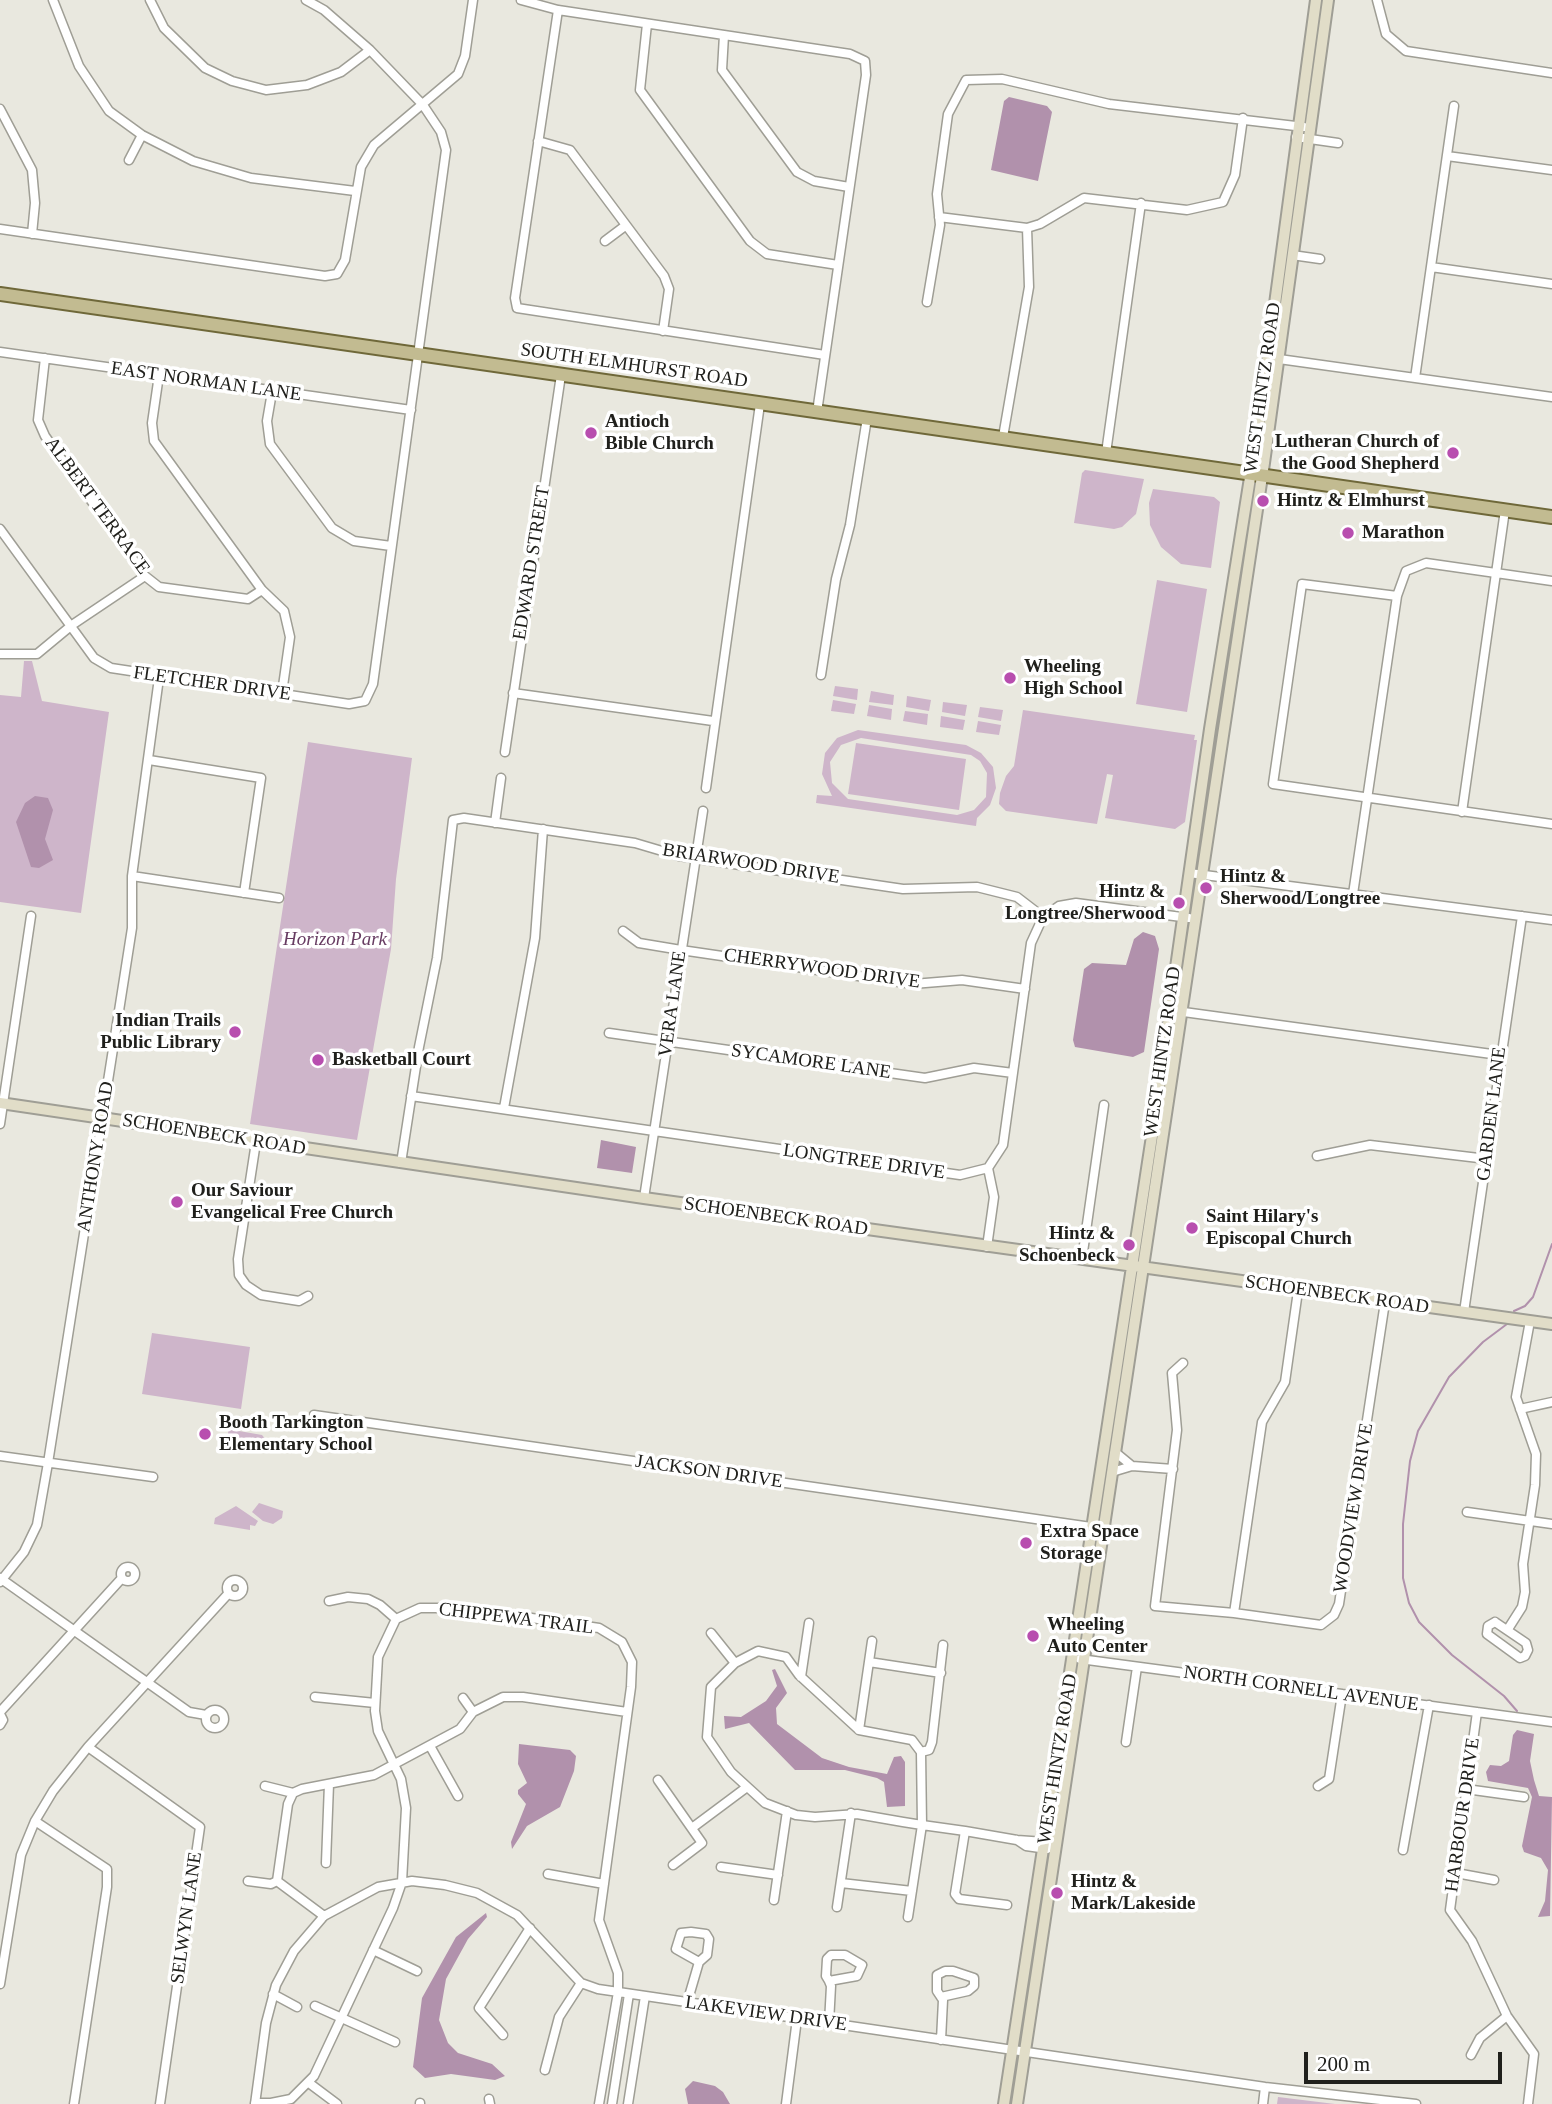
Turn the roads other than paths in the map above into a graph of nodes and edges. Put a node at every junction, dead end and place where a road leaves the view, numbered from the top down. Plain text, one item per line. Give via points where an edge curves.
1 (53, 0) edge
2 (150, 0) edge
3 (306, 0) edge
4 (473, 0) edge
5 (521, 0) edge
6 (1316, 0) edge
7 (1328, 0) edge
8 (1377, 0) edge
9 (558, 10) junction
10 (647, 24) junction
11 (724, 35) junction
12 (370, 50) junction
13 (1552, 73) edge
14 (423, 105) junction
15 (1454, 106) dead end
16 (0, 109) edge
17 (1243, 118) junction
18 (1297, 132) junction
19 (1309, 133) junction
20 (142, 135) junction
21 (538, 141) junction
22 (1338, 143) dead end
23 (1447, 156) junction
24 (129, 160) dead end
25 (1552, 170) edge
26 (849, 187) junction
27 (355, 191) junction
28 (1141, 203) junction
29 (939, 217) junction
30 (625, 226) junction
31 (1027, 228) junction
32 (0, 229) edge
33 (32, 234) junction
34 (605, 241) dead end
35 (1292, 255) junction
36 (1320, 259) dead end
37 (838, 265) junction
38 (1431, 267) junction
39 (1552, 284) edge
40 (0, 294) edge
41 (928, 302) dead end
42 (663, 331) junction
43 (0, 352) edge
44 (419, 354) junction
45 (825, 355) junction
46 (45, 358) junction
47 (1279, 359) junction
48 (159, 375) junction
49 (561, 375) junction
50 (1415, 378) junction
51 (272, 392) junction
52 (1552, 397) edge
53 (760, 404) junction
54 (411, 411) junction
55 (817, 412) junction
56 (867, 418) junction
57 (1003, 437) junction
58 (1106, 453) junction
59 (1256, 476) junction
60 (1505, 510) junction
61 (1552, 517) edge
62 (0, 529) edge
63 (391, 546) junction
64 (1496, 573) junction
65 (145, 576) junction
66 (1552, 581) edge
67 (262, 590) junction
68 (1397, 596) junction
69 (72, 625) junction
70 (0, 654) edge
71 (821, 675) dead end
72 (159, 678) junction
73 (513, 693) junction
74 (282, 694) junction
75 (713, 721) junction
76 (505, 752) dead end
77 (149, 760) junction
78 (501, 778) dead end
79 (706, 788) dead end
80 (1368, 799) junction
81 (703, 811) dead end
82 (1462, 812) junction
83 (495, 823) junction
84 (1552, 824) edge
85 (543, 830) junction
86 (694, 858) junction
87 (1189, 873) junction
88 (1202, 875) junction
89 (132, 876) junction
90 (244, 893) junction
91 (1353, 894) junction
92 (279, 898) dead end
93 (31, 916) dead end
94 (1522, 916) junction
95 (1044, 917) junction
96 (1183, 917) junction
97 (1195, 918) junction
98 (1552, 920) edge
99 (623, 931) dead end
100 (681, 950) junction
101 (1025, 989) junction
102 (1169, 1010) junction
103 (1181, 1012) junction
104 (609, 1033) dead end
105 (668, 1041) junction
106 (1499, 1055) junction
107 (1013, 1073) junction
108 (411, 1096) junction
109 (1, 1104) edge
110 (1104, 1105) dead end
111 (503, 1108) junction
112 (102, 1118) junction
113 (0, 1124) edge
114 (654, 1132) junction
115 (256, 1142) junction
116 (1317, 1156) dead end
117 (1487, 1159) junction
118 (401, 1163) junction
119 (988, 1168) junction
120 (644, 1198) junction
121 (987, 1247) junction
122 (1082, 1259) junction
123 (1137, 1267) junction
124 (1298, 1291) junction
125 (308, 1296) dead end
126 (1385, 1302) junction
127 (1464, 1312) junction
128 (1530, 1321) junction
129 (1552, 1324) edge
130 (1183, 1363) dead end
131 (1552, 1402) edge
132 (1520, 1409) junction
133 (314, 1415) dead end
134 (1115, 1452) junction
135 (0, 1456) edge
136 (48, 1463) junction
137 (1132, 1466) junction
138 (1173, 1469) junction
139 (1112, 1472) junction
140 (153, 1478) dead end
141 (1467, 1512) dead end
142 (1530, 1522) junction
143 (1552, 1524) edge
144 (1098, 1528) junction
145 (122, 1578) dead end
146 (1, 1580) edge
147 (228, 1594) dead end
148 (329, 1601) dead end
149 (1234, 1613) junction
150 (396, 1619) junction
151 (810, 1623) dead end
152 (1508, 1629) junction
153 (73, 1630) junction
154 (711, 1633) dead end
155 (872, 1641) dead end
156 (943, 1646) dead end
157 (1078, 1659) junction
158 (869, 1662) junction
159 (735, 1663) junction
160 (1137, 1667) junction
161 (941, 1673) junction
162 (802, 1677) junction
163 (148, 1682) junction
164 (1342, 1694) junction
165 (315, 1696) dead end
166 (463, 1698) dead end
167 (375, 1703) junction
168 (1429, 1706) junction
169 (473, 1712) junction
170 (627, 1712) junction
171 (1477, 1712) junction
172 (0, 1713) edge
173 (206, 1715) dead end
174 (1552, 1722) edge
175 (0, 1725) edge
176 (859, 1730) junction
177 (1126, 1742) dead end
178 (430, 1746) junction
179 (88, 1747) junction
180 (921, 1752) junction
181 (394, 1764) junction
182 (658, 1780) dead end
183 (329, 1784) junction
184 (265, 1786) dead end
185 (1318, 1786) dead end
186 (747, 1787) junction
187 (1466, 1788) junction
188 (293, 1793) junction
189 (458, 1796) dead end
190 (1524, 1797) dead end
191 (787, 1811) junction
192 (851, 1813) junction
193 (36, 1821) junction
194 (922, 1825) junction
195 (692, 1828) junction
196 (965, 1831) junction
197 (1048, 1846) junction
198 (1403, 1850) dead end
199 (326, 1863) dead end
200 (673, 1865) dead end
201 (721, 1867) dead end
202 (1456, 1873) junction
203 (548, 1874) dead end
204 (778, 1875) junction
205 (1494, 1880) dead end
206 (248, 1881) dead end
207 (276, 1881) junction
208 (401, 1882) junction
209 (841, 1882) junction
210 (604, 1884) junction
211 (912, 1891) junction
212 (774, 1900) dead end
213 (1007, 1905) dead end
214 (837, 1907) dead end
215 (324, 1916) junction
216 (908, 1917) dead end
217 (530, 1928) junction
218 (373, 1950) junction
219 (2, 1958) edge
220 (699, 1962) junction
221 (417, 1971) dead end
222 (829, 1981) junction
223 (581, 1983) junction
224 (0, 1984) edge
225 (618, 1992) junction
226 (273, 1994) junction
227 (629, 1994) junction
228 (645, 1996) junction
229 (941, 1997) junction
230 (687, 2003) junction
231 (315, 2006) dead end
232 (297, 2007) dead end
233 (341, 2017) junction
234 (1507, 2017) junction
235 (797, 2019) junction
236 (829, 2023) junction
237 (503, 2035) dead end
238 (941, 2040) junction
239 (395, 2042) dead end
240 (1013, 2050) junction
241 (1026, 2052) junction
242 (1471, 2055) dead end
243 (545, 2070) dead end
244 (309, 2083) junction
245 (1265, 2087) junction
246 (255, 2103) edge
247 (74, 2104) edge
248 (160, 2104) edge
249 (337, 2104) edge
250 (599, 2104) edge
251 (612, 2104) edge
252 (628, 2104) edge
253 (786, 2104) edge
254 (1004, 2104) edge
255 (1017, 2104) edge
256 (1263, 2104) edge
257 (1416, 2104) edge
258 (1528, 2104) edge

1 - 20 street via 79,66 109,111
2 - 12 street via 164,28 205,68 266,90 307,85 341,72
3 - 12 street
4 - 14 street via 462,67
5 - 9 street
6 - 18 main road, WEST HINTZ ROAD
7 - 19 main road, WEST HINTZ ROAD
8 - 13 street via 1386,34 1406,51
9 - 10 street
9 - 21 street
10 - 11 street
10 - 37 street via 640,89 750,241 767,254
11 - 26 street via 722,70 797,172 814,181
11 - 26 street via 850,54 864,61 866,75
12 - 14 street
14 - 27 street via 374,145 361,167
14 - 44 street via 443,136 446,156
15 - 23 street
16 - 33 street via 32,170
17 - 18 street
17 - 28 street via 1235,175 1223,202 1196,210
17 - 29 street via 1109,104 1002,79 966,80 948,114 937,194
18 - 19 street
18 - 59 main road, WEST HINTZ ROAD
19 - 22 street
19 - 35 main road, WEST HINTZ ROAD
20 - 24 street
20 - 27 street via 192,161 251,178
21 - 30 street via 570,150
21 - 42 street via 517,308
23 - 25 street
23 - 38 street
26 - 37 street
27 - 33 street via 345,260 337,274 326,276
28 - 31 street via 1084,198
28 - 58 street
29 - 31 street
29 - 41 street
30 - 34 street
30 - 42 street via 668,285
31 - 57 street via 1029,287
32 - 33 street
35 - 36 street
35 - 47 main road, WEST HINTZ ROAD
37 - 45 street
38 - 39 street
38 - 50 street
40 - 44 main road, SOUTH ELMHURST ROAD
42 - 45 street
43 - 46 street, EAST NORMAN LANE
44 - 49 main road, SOUTH ELMHURST ROAD
44 - 54 street
45 - 55 street
46 - 48 street, EAST NORMAN LANE
46 - 65 street, ALBERT TERRACE via 38,420 45,436
47 - 50 street
47 - 59 main road, WEST HINTZ ROAD
48 - 51 street, EAST NORMAN LANE
48 - 67 street via 154,441
49 - 53 main road, SOUTH ELMHURST ROAD
49 - 73 street, EDWARD STREET
50 - 52 street
51 - 54 street, EAST NORMAN LANE
51 - 63 street via 267,421 270,444 332,528 354,541
53 - 55 main road, SOUTH ELMHURST ROAD
53 - 75 street
54 - 63 street
55 - 56 main road, SOUTH ELMHURST ROAD
56 - 57 main road, SOUTH ELMHURST ROAD
56 - 71 street
57 - 58 main road, SOUTH ELMHURST ROAD
58 - 59 main road, SOUTH ELMHURST ROAD
59 - 60 main road, SOUTH ELMHURST ROAD
59 - 87 main road, WEST HINTZ ROAD
59 - 88 main road, WEST HINTZ ROAD
60 - 61 main road, SOUTH ELMHURST ROAD
60 - 64 street
62 - 69 street, FLETCHER DRIVE
63 - 74 street, FLETCHER DRIVE via 373,684 365,701 349,704
64 - 66 street
64 - 68 street via 1426,563 1410,568
64 - 82 street
65 - 67 street, ALBERT TERRACE via 159,587 248,599
65 - 69 street
67 - 74 street via 284,611 290,637
68 - 80 street
68 - 80 street via 1302,584 1273,785
69 - 70 street via 37,654
69 - 72 street, FLETCHER DRIVE via 94,658 111,668
72 - 74 street, FLETCHER DRIVE
72 - 77 street, ANTHONY ROAD
73 - 75 street
73 - 76 street, EDWARD STREET
75 - 79 street
77 - 89 street, ANTHONY ROAD
77 - 90 street via 261,778
78 - 83 street
80 - 82 street
80 - 91 street
81 - 86 street, VERA LANE
82 - 84 street
83 - 85 street, BRIARWOOD DRIVE
83 - 108 street, BRIARWOOD DRIVE via 453,820 437,958
85 - 86 street, BRIARWOOD DRIVE via 635,843
85 - 111 street via 535,938
86 - 95 street, BRIARWOOD DRIVE via 910,889 988,889 1017,897
86 - 100 street, VERA LANE
87 - 88 street
87 - 96 main road, WEST HINTZ ROAD
88 - 91 street
88 - 97 main road, WEST HINTZ ROAD
89 - 90 street
89 - 112 street, ANTHONY ROAD via 132,928
90 - 92 street
91 - 94 street
93 - 109 street
94 - 98 street
94 - 106 street, GARDEN LANE
95 - 96 street via 1059,906 1076,902
95 - 101 street via 1031,943
96 - 97 street
96 - 102 main road, WEST HINTZ ROAD
97 - 103 main road, WEST HINTZ ROAD
99 - 100 street, CHERRYWOOD DRIVE via 639,943
100 - 101 street, CHERRYWOOD DRIVE via 913,984 962,980
100 - 105 street, VERA LANE
101 - 107 street
102 - 103 street
102 - 123 main road, WEST HINTZ ROAD
103 - 106 street
103 - 123 main road, WEST HINTZ ROAD
104 - 105 street, SYCAMORE LANE
105 - 107 street, SYCAMORE LANE via 925,1078 974,1068
105 - 114 street, VERA LANE
106 - 117 street, GARDEN LANE
107 - 119 street via 1003,1145
108 - 111 street, LONGTREE DRIVE
108 - 118 street
109 - 112 main road, SCHOENBECK ROAD
109 - 113 street
110 - 122 street
111 - 114 street, LONGTREE DRIVE
112 - 115 main road, SCHOENBECK ROAD
112 - 136 street, ANTHONY ROAD
114 - 119 street, LONGTREE DRIVE via 960,1175
114 - 120 street, VERA LANE
115 - 118 main road, SCHOENBECK ROAD
115 - 125 street via 239,1275 261,1295 299,1301
116 - 117 street via 1370,1145
117 - 127 street, GARDEN LANE
118 - 120 main road, SCHOENBECK ROAD
119 - 121 street via 994,1197
120 - 121 main road, SCHOENBECK ROAD
121 - 122 main road, SCHOENBECK ROAD
122 - 123 main road, SCHOENBECK ROAD
123 - 124 main road, SCHOENBECK ROAD
123 - 134 main road, WEST HINTZ ROAD
123 - 144 main road, WEST HINTZ ROAD
124 - 126 main road, SCHOENBECK ROAD
124 - 149 street via 1285,1382 1262,1422
126 - 127 main road, SCHOENBECK ROAD
126 - 149 street, WOODVIEW DRIVE via 1334,1615 1321,1625
127 - 128 main road, SCHOENBECK ROAD
128 - 129 main road, SCHOENBECK ROAD
128 - 132 street via 1517,1388
130 - 138 street via 1172,1373 1177,1430
131 - 132 street
132 - 142 street via 1536,1454
133 - 144 street, JACKSON DRIVE
134 - 137 street
134 - 139 main road, WEST HINTZ ROAD
135 - 136 street
136 - 140 street
136 - 146 street, ANTHONY ROAD via 37,1525 24,1552
137 - 138 street
137 - 139 street
138 - 149 street, WOODVIEW DRIVE via 1155,1606
139 - 144 main road, WEST HINTZ ROAD
141 - 142 street
142 - 143 street
142 - 152 street via 1522,1607
144 - 157 main road, WEST HINTZ ROAD
145 - 153 street
146 - 153 street
147 - 163 street
148 - 150 street via 368,1599
150 - 167 street via 377,1657
150 - 170 street, CHIPPEWA TRAIL via 420,1608 464,1608 599,1628 622,1642 632,1662
151 - 162 street
152 - 152 street via 1495,1622 1488,1626 1487,1634 1523,1658 1526,1643
153 - 163 street
153 - 172 street
154 - 159 street
155 - 158 street
156 - 161 street
157 - 160 street, NORTH CORNELL AVENUE
157 - 197 main road, WEST HINTZ ROAD
158 - 161 street
158 - 176 street
159 - 162 street via 758,1651 772,1652 786,1657
159 - 186 street via 711,1688 708,1737 730,1772
160 - 164 street, NORTH CORNELL AVENUE
160 - 177 street
161 - 180 street via 932,1742
162 - 176 street
163 - 173 street via 189,1712
163 - 179 street
164 - 168 street, NORTH CORNELL AVENUE
164 - 185 street via 1329,1779
165 - 167 street
166 - 169 street
167 - 181 street via 378,1731
168 - 171 street, NORTH CORNELL AVENUE
168 - 198 street
169 - 170 street via 493,1700 523,1697
169 - 178 street via 460,1730
170 - 210 street, CHIPPEWA TRAIL
171 - 174 street, NORTH CORNELL AVENUE
171 - 187 street, HARBOUR DRIVE
172 - 175 street
176 - 180 street via 912,1740
178 - 181 street
178 - 189 street
179 - 193 street
179 - 248 street, SELWYN LANE via 200,1827
180 - 194 street
181 - 183 street via 374,1775
181 - 208 street via 405,1808
182 - 195 street
183 - 188 street
183 - 199 street
184 - 188 street
186 - 191 street via 765,1803
186 - 195 street
187 - 190 street
187 - 202 street, HARBOUR DRIVE
188 - 207 street
191 - 192 street via 815,1817
191 - 204 street
192 - 194 street
192 - 209 street
193 - 219 street via 22,1855
193 - 247 street via 107,1869
194 - 196 street
194 - 211 street
195 - 200 street via 702,1843
196 - 197 street
196 - 213 street via 955,1894 959,1899
197 - 240 main road, WEST HINTZ ROAD
197 - 241 main road, WEST HINTZ ROAD
201 - 204 street
202 - 205 street
202 - 234 street, HARBOUR DRIVE via 1450,1910 1472,1941
203 - 210 street
204 - 212 street
206 - 207 street
207 - 215 street
208 - 215 street via 362,1894
208 - 217 street via 477,1893 517,1915
208 - 218 street
209 - 211 street
209 - 214 street
210 - 225 street, CHIPPEWA TRAIL via 599,1920 618,1973
211 - 216 street
215 - 226 street via 294,1951
217 - 223 street
217 - 237 street via 479,2008
218 - 221 street
218 - 233 street
219 - 224 street
220 - 220 street via 709,1950 706,1934 681,1933 676,1950
220 - 230 street
222 - 222 street via 857,1976 862,1965 845,1955 831,1955 825,1967
222 - 236 street
223 - 225 street, LAKEVIEW DRIVE
223 - 243 street via 559,2017
225 - 227 street, LAKEVIEW DRIVE
225 - 250 street
226 - 232 street
226 - 246 street
227 - 228 street, LAKEVIEW DRIVE
227 - 251 street
228 - 230 street, LAKEVIEW DRIVE
228 - 252 street
229 - 229 street via 968,1991 974,1978 944,1971 937,1975
229 - 238 street
230 - 235 street, LAKEVIEW DRIVE
231 - 233 street
233 - 239 street
233 - 244 street
234 - 242 street via 1480,2038
234 - 258 street, HARBOUR DRIVE via 1534,2054
235 - 236 street, LAKEVIEW DRIVE
235 - 253 street
236 - 238 street, LAKEVIEW DRIVE
238 - 240 street, LAKEVIEW DRIVE
240 - 241 street, LAKEVIEW DRIVE
240 - 254 main road, WEST HINTZ ROAD
241 - 245 street, LAKEVIEW DRIVE
241 - 255 main road, WEST HINTZ ROAD
244 - 246 street via 291,2099
244 - 249 street
245 - 256 street
245 - 257 street, LAKEVIEW DRIVE

